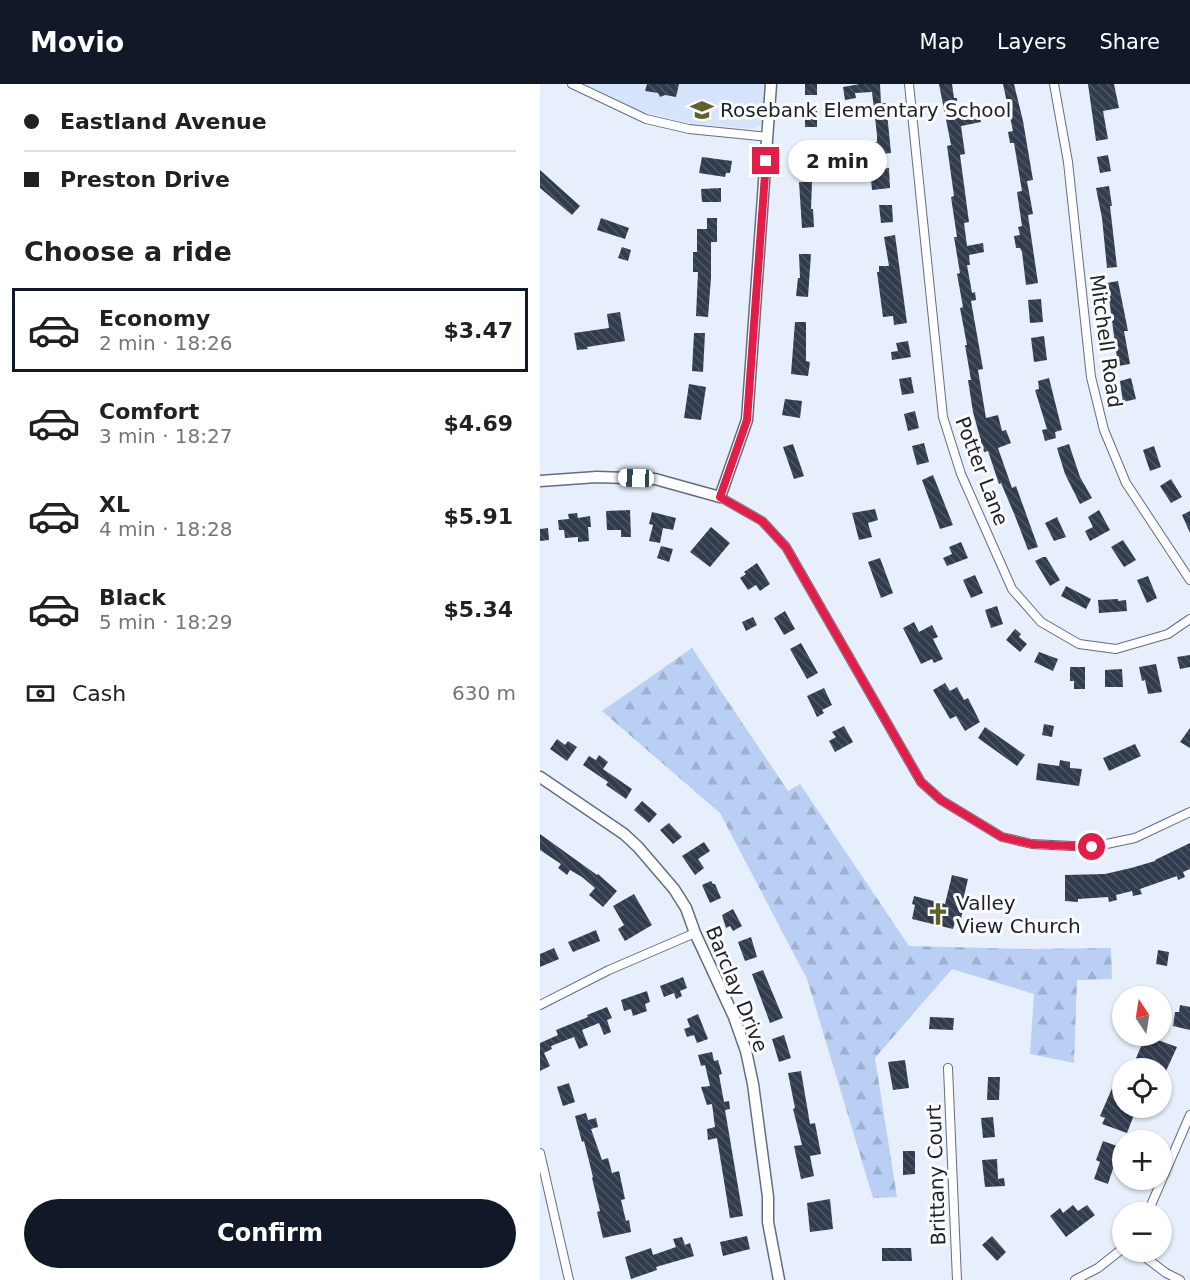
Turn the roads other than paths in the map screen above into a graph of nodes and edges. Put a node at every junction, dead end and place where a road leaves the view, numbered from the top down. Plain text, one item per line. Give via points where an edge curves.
1 (572, 84) edge
2 (771, 84) edge
3 (909, 84) edge
4 (1054, 84) edge
5 (768, 137) junction
6 (540, 481) edge
7 (720, 497) junction
8 (1190, 580) edge
9 (1190, 619) edge
10 (540, 777) edge
11 (1190, 812) edge
12 (695, 933) junction
13 (540, 1005) edge
14 (948, 1068) dead end
15 (1190, 1115) edge
16 (540, 1153) edge
17 (1152, 1202) edge
18 (1112, 1257) edge
19 (1152, 1262) edge
20 (569, 1280) edge
21 (779, 1280) edge
22 (957, 1280) edge
23 (1075, 1280) edge
24 (1180, 1280) edge

1 - 5 street via 646,119 689,129
2 - 5 street
3 - 9 street, Potter Lane via 943,417 961,474 1012,589 1041,622 1079,644 1116,649 1168,634
4 - 8 street, Mitchell Road via 1068,162 1091,377 1104,430 1126,483
5 - 7 street via 747,420
6 - 7 street via 597,477 655,479
7 - 11 street via 762,521 786,547 900,748 921,782 941,800 1002,837 1032,844 1082,847 1135,838
10 - 12 street, Barclay Drive via 638,847 686,908
12 - 13 street
12 - 21 street, Barclay Drive via 746,1051
14 - 22 street, Brittany Court
15 - 17 street
16 - 20 street
18 - 23 street
19 - 24 street

